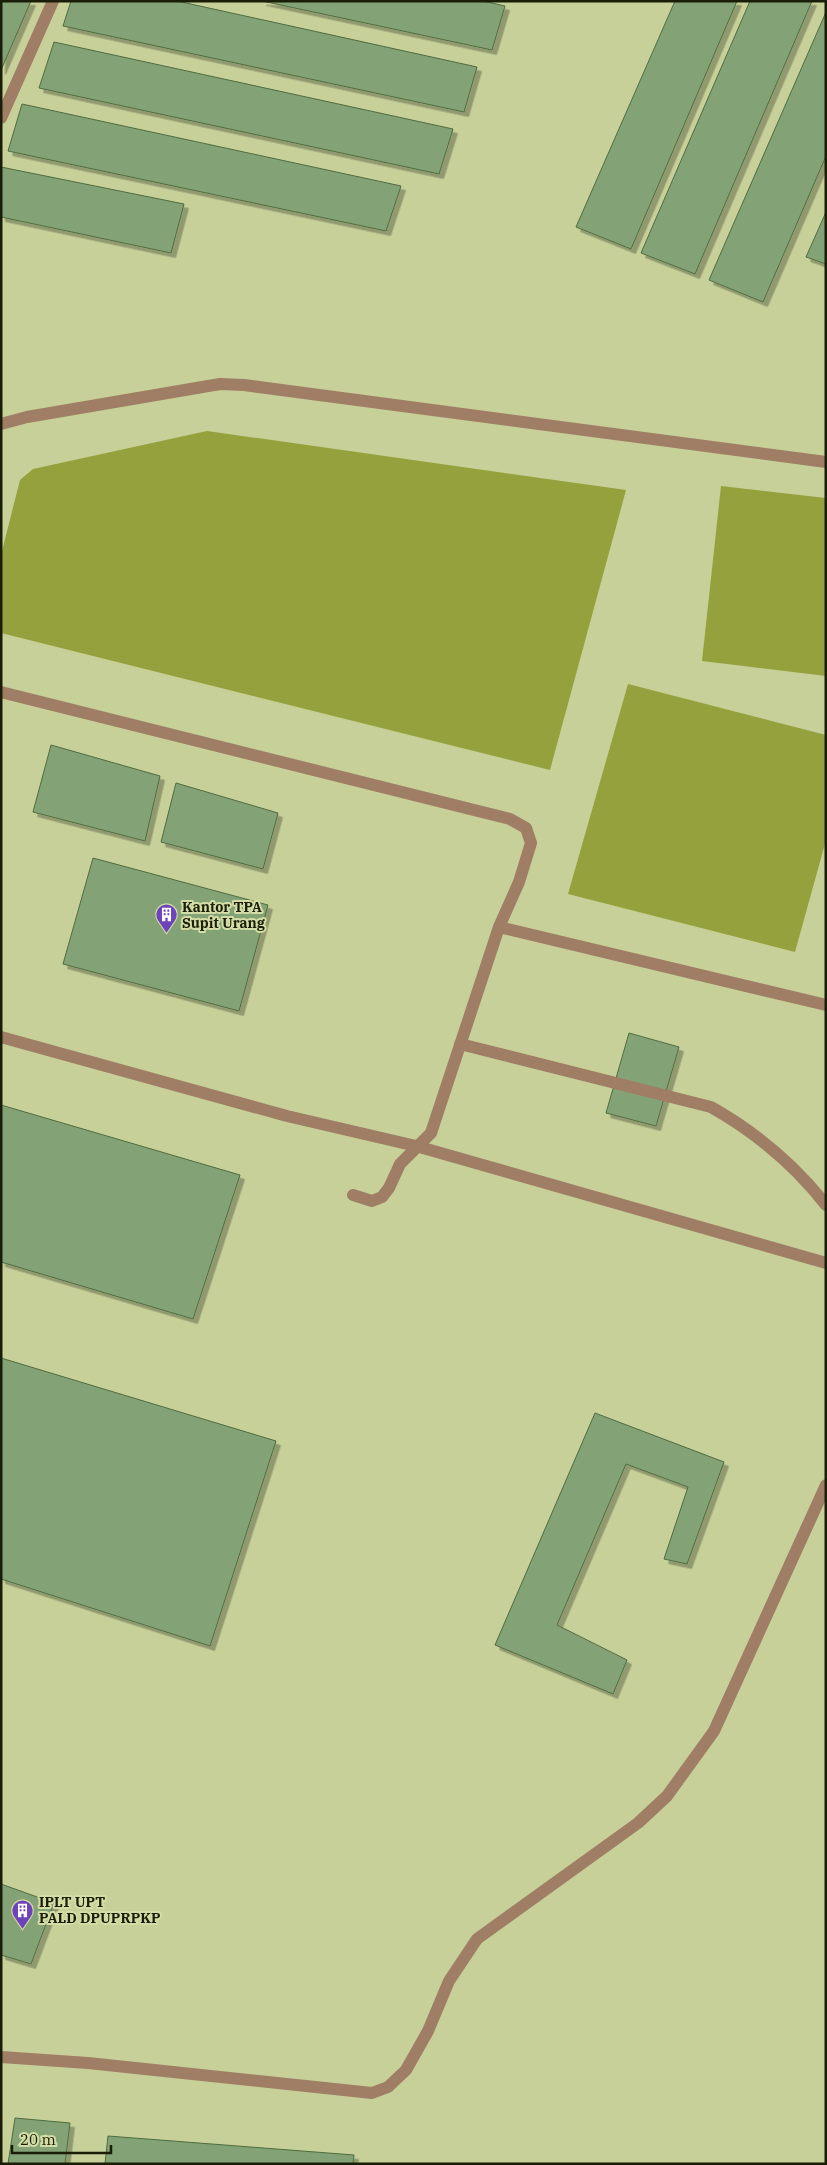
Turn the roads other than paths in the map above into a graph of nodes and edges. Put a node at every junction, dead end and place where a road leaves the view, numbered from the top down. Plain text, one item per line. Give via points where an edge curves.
1 (53, 1) edge
2 (1, 118) edge
3 (1, 424) edge
4 (826, 462) edge
5 (1, 692) edge
6 (499, 927) junction
7 (826, 1005) edge
8 (1, 1037) edge
9 (460, 1044) junction
10 (416, 1146) junction
11 (353, 1195) dead end
12 (826, 1205) edge
13 (826, 1263) edge
14 (826, 1485) edge
15 (1, 2057) edge

1 - 2 lane
3 - 4 lane via 220,384
5 - 6 lane via 510,819 526,828 530,842 519,882
6 - 7 lane
6 - 9 lane
8 - 10 lane via 287,1116
9 - 10 lane via 431,1133
9 - 12 lane via 711,1107 763,1140
10 - 11 lane via 400,1164 382,1197 372,1201
10 - 13 lane
14 - 15 lane via 714,1731 667,1796 638,1823 477,1939 449,1980 428,2030 406,2070 388,2086 372,2093

